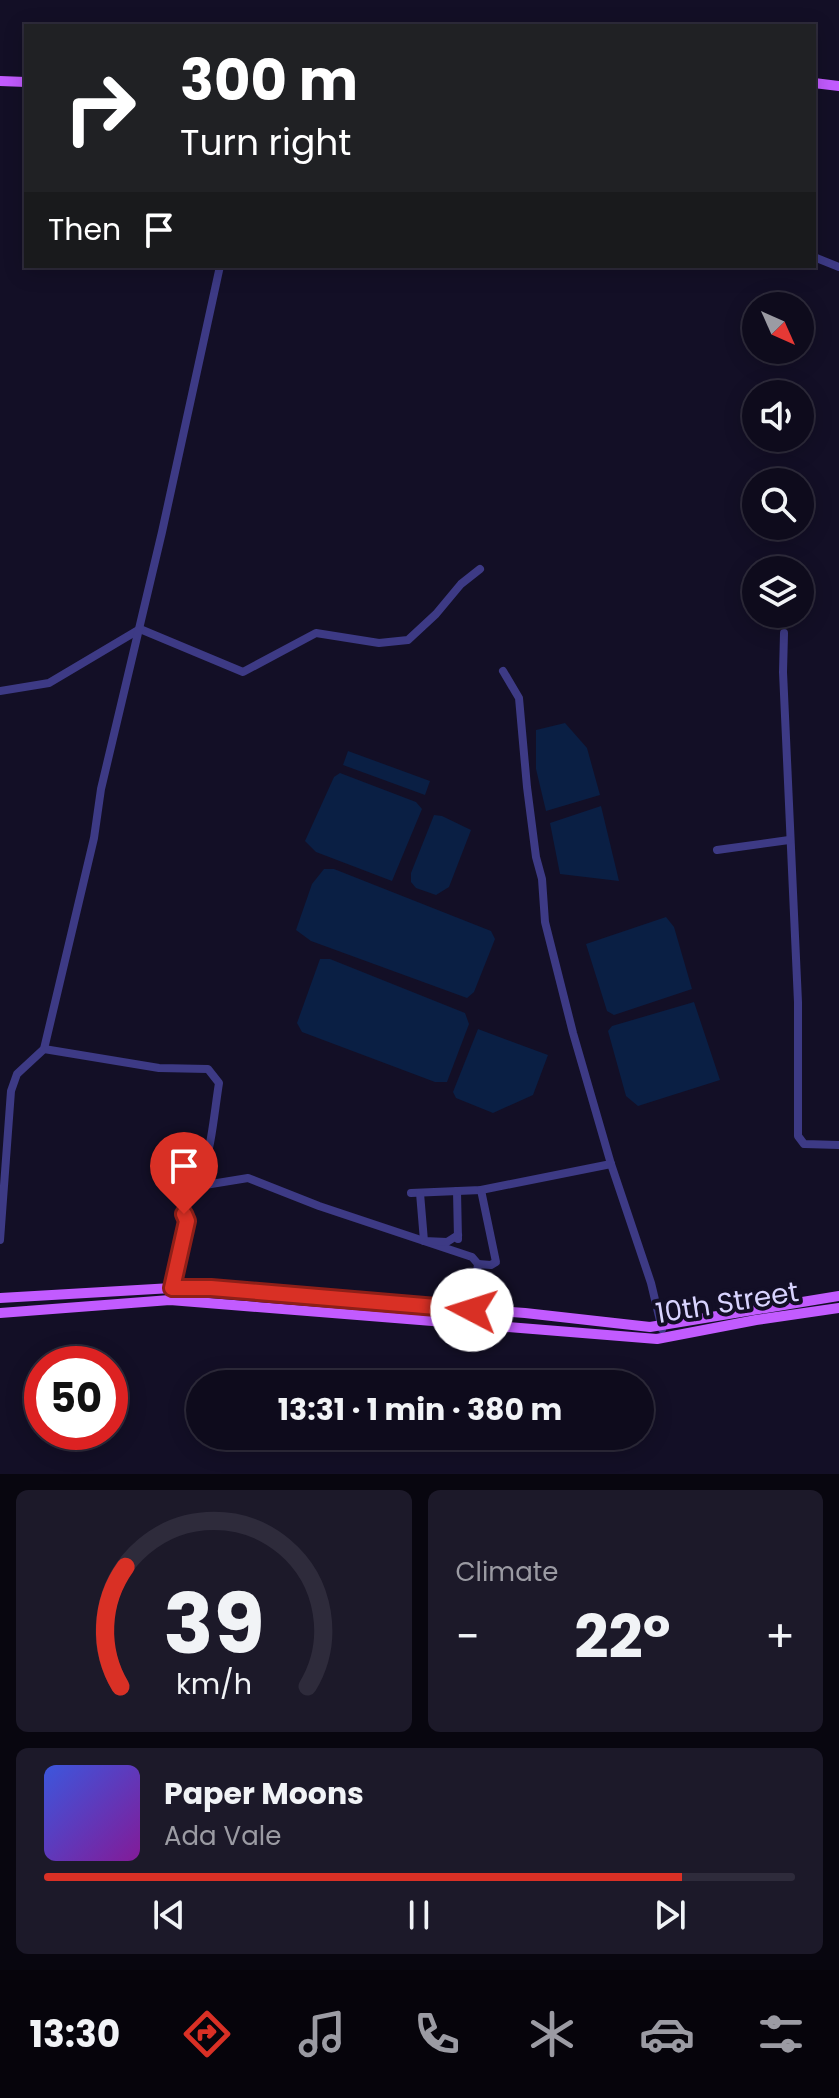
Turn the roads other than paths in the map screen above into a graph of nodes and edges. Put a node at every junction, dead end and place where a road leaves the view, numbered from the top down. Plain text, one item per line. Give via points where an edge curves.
1 (0, 81) edge
2 (24, 82) edge
3 (816, 83) edge
4 (839, 86) edge
5 (816, 258) edge
6 (839, 267) edge
7 (220, 268) edge
8 (480, 569) dead end
9 (140, 629) junction
10 (784, 633) dead end
11 (503, 671) dead end
12 (0, 691) edge
13 (789, 840) junction
14 (717, 850) dead end
15 (44, 1049) junction
16 (839, 1145) edge
17 (611, 1164) junction
18 (197, 1184) junction
19 (481, 1190) junction
20 (457, 1191) junction
21 (458, 1235) junction
22 (0, 1240) edge
23 (424, 1241) junction
24 (457, 1252) junction
25 (478, 1264) junction
26 (172, 1288) junction
27 (839, 1296) edge
28 (0, 1298) edge
29 (170, 1300) junction
30 (839, 1308) edge
31 (472, 1310) junction
32 (0, 1313) edge
33 (663, 1332) junction

1 - 2 main road
3 - 4 main road
5 - 6 street
7 - 9 street
8 - 9 street via 408,640 379,643 316,633 243,672
9 - 12 street via 49,683
9 - 15 street
10 - 13 street
11 - 17 street via 519,698 545,922
13 - 14 street
13 - 16 street via 798,1002 798,1136 804,1144
15 - 18 street via 159,1068 208,1069 214,1074 219,1083 207,1161
15 - 22 street via 17,1074 11,1091
17 - 19 street
17 - 33 street
18 - 23 street via 248,1178
18 - 26 street via 186,1204
19 - 20 street
19 - 25 street via 496,1262
20 - 21 street
20 - 23 street via 416,1193
21 - 23 street via 447,1242
21 - 24 street
23 - 24 street
24 - 25 street
25 - 31 street
26 - 28 main road, 10th Street
26 - 29 street
26 - 31 main road, 10th Street
27 - 33 main road, 10th Street via 731,1313
29 - 32 main road, 10th Street
29 - 33 main road, 10th Street via 638,1339
30 - 33 main road, 10th Street
31 - 33 main road, 10th Street

